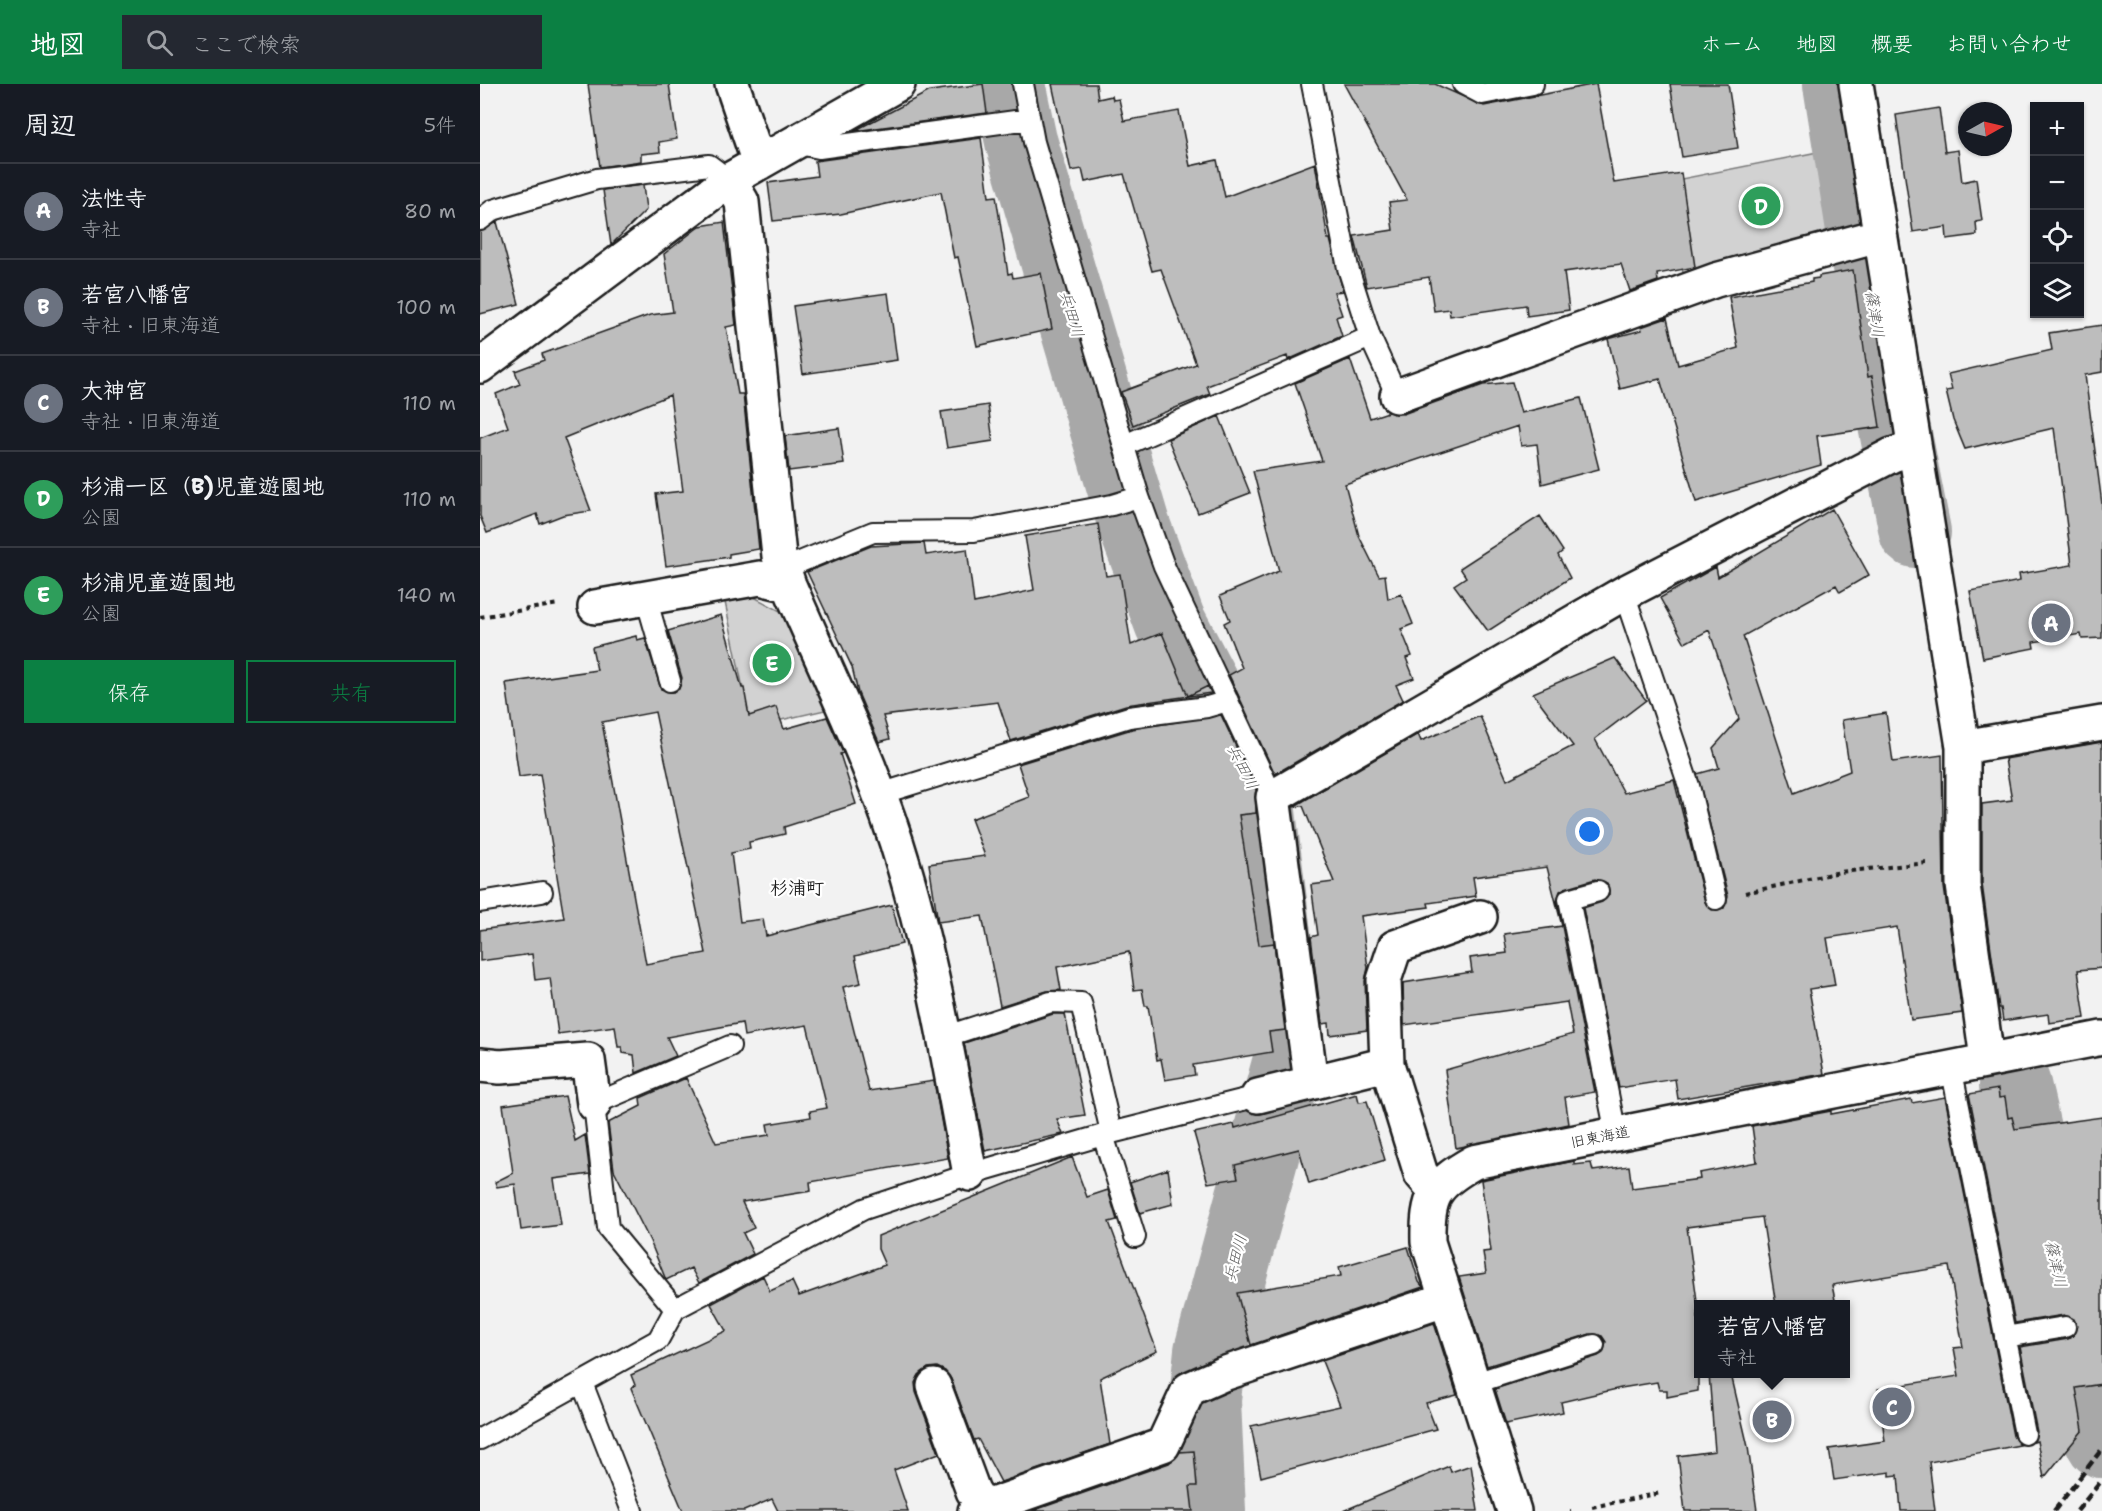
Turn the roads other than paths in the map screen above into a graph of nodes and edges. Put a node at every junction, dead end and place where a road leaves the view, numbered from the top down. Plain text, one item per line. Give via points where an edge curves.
1 (732, 84) edge
2 (898, 84) edge
3 (1023, 84) edge
4 (1312, 84) edge
5 (1463, 84) edge
6 (1533, 84) edge
7 (1856, 84) edge
8 (1028, 119) junction
9 (794, 143) junction
10 (759, 163) junction
11 (729, 180) junction
12 (480, 220) edge
13 (1869, 238) junction
14 (1370, 337) junction
15 (480, 366) edge
16 (1397, 396) joint
17 (1125, 445) junction
18 (1904, 451) junction
19 (1138, 497) junction
20 (786, 577) junction
21 (1624, 593) junction
22 (646, 598) junction
23 (596, 607) road end
24 (670, 681) dead end
25 (1219, 703) junction
26 (2102, 723) edge
27 (1963, 747) junction
28 (880, 794) junction
29 (1273, 797) junction
30 (1598, 891) dead end
31 (542, 892) dead end
32 (1716, 899) road end
33 (480, 902) edge
34 (1480, 917) dead end
35 (944, 1037) junction
36 (2102, 1038) edge
37 (730, 1046) dead end
38 (1987, 1059) junction
39 (1387, 1064) junction
40 (480, 1065) edge
41 (1951, 1067) junction
42 (1303, 1084) junction
43 (1258, 1096) joint
44 (594, 1104) junction
45 (1107, 1134) junction
46 (1616, 1134) junction
47 (970, 1174) junction
48 (1436, 1191) junction
49 (1135, 1237) dead end
50 (1444, 1300) junction
51 (675, 1310) junction
52 (2065, 1327) dead end
53 (2005, 1337) junction
54 (1594, 1345) dead end
55 (582, 1383) junction
56 (1472, 1384) junction
57 (934, 1386) dead end
58 (2025, 1434) dead end
59 (480, 1439) edge
60 (980, 1509) edge
61 (632, 1511) edge
62 (1513, 1511) edge

1 - 10 street
2 - 9 street
3 - 8 lane
4 - 14 lane via 1348,268
5 - 6 lane via 1482,94
7 - 13 street
8 - 9 lane via 819,148
8 - 17 lane
9 - 10 street
10 - 11 street
11 - 12 lane via 709,165 597,179 493,210
11 - 15 street
11 - 20 street via 742,202 779,555
13 - 16 street via 1716,280
13 - 18 street
14 - 16 lane
14 - 17 lane
17 - 19 lane
18 - 21 street
18 - 27 street
19 - 20 lane via 974,531 873,532
19 - 25 lane
20 - 22 street
20 - 28 street
21 - 29 street
21 - 32 lane via 1689,786
22 - 23 street
22 - 24 lane
25 - 28 lane via 1129,717
25 - 29 lane
26 - 27 street
27 - 38 street via 1964,885
28 - 35 street via 904,868
29 - 42 street
30 - 46 lane via 1569,898
31 - 33 lane
34 - 39 street via 1395,947 1384,980
35 - 45 lane via 1051,1002 1081,1003
35 - 47 street
36 - 38 street, 旧東海道
37 - 44 lane
38 - 41 street, 旧東海道
39 - 42 street
39 - 48 street via 1421,1174
40 - 44 street via 588,1060
41 - 46 street, 旧東海道
41 - 53 lane
42 - 43 street
43 - 45 lane
44 - 51 lane via 608,1228
45 - 47 lane
45 - 49 lane
46 - 48 street, 旧東海道 via 1474,1162
47 - 51 lane via 864,1209
48 - 50 street via 1427,1212 1428,1242
50 - 56 street
50 - 60 street via 1189,1389 1162,1445
51 - 55 lane via 658,1340
52 - 53 lane
53 - 58 lane
54 - 56 lane
55 - 59 lane
55 - 61 lane
56 - 62 street
57 - 60 street

